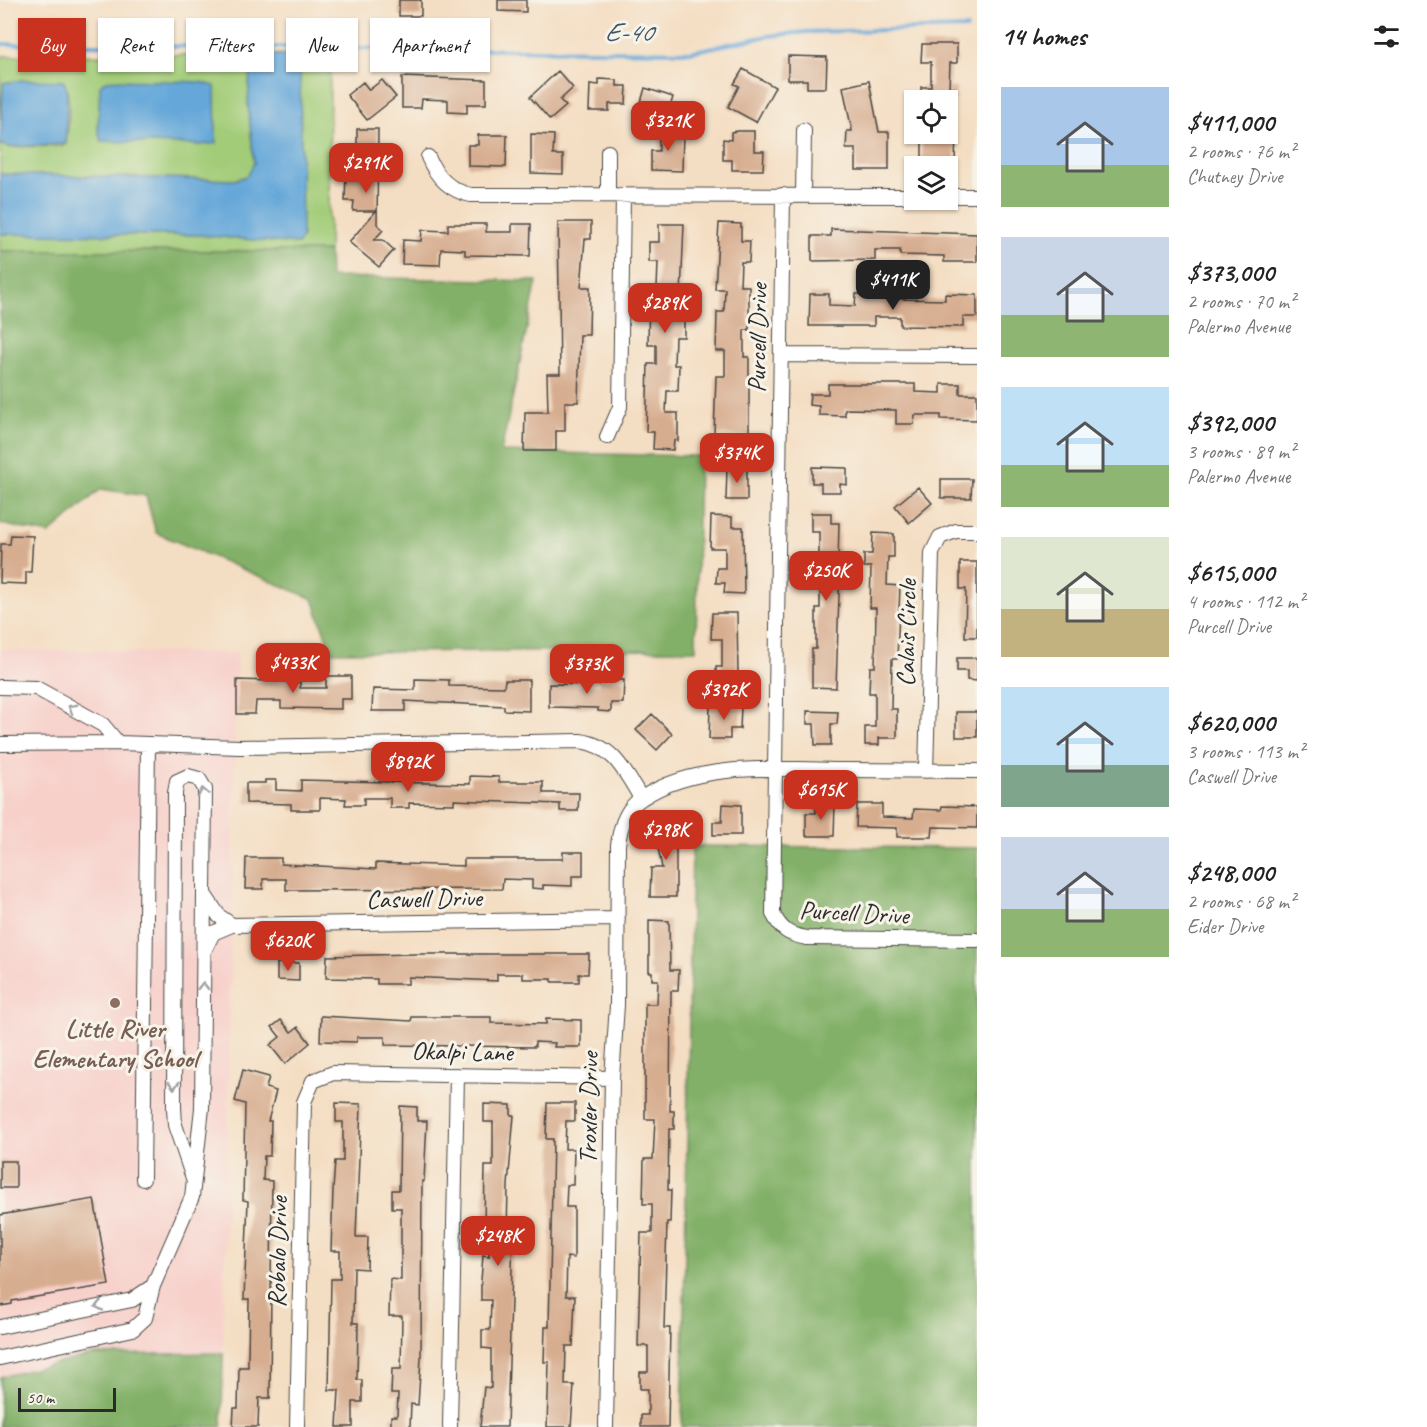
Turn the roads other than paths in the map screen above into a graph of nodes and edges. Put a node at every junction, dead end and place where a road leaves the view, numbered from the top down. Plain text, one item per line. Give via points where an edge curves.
1 (804, 130) dead end
2 (608, 152) dead end
3 (428, 157) dead end
4 (608, 195) junction
5 (623, 195) junction
6 (783, 195) junction
7 (803, 195) junction
8 (904, 196) edge
9 (958, 196) edge
10 (977, 196) edge
11 (781, 355) junction
12 (977, 356) edge
13 (607, 437) dead end
14 (977, 531) edge
15 (0, 687) edge
16 (118, 743) junction
17 (0, 744) edge
18 (148, 744) junction
19 (776, 769) junction
20 (926, 771) junction
21 (977, 771) edge
22 (641, 798) junction
23 (204, 894) junction
24 (618, 919) junction
25 (232, 925) junction
26 (977, 940) edge
27 (203, 951) junction
28 (457, 1075) junction
29 (612, 1078) junction
30 (313, 1081) joint
31 (174, 1107) junction
32 (202, 1108) junction
33 (193, 1178) junction
34 (143, 1179) dead end
35 (153, 1286) junction
36 (0, 1327) edge
37 (0, 1358) edge
38 (297, 1427) edge
39 (450, 1427) edge
40 (606, 1427) edge

1 - 7 street
2 - 4 street
3 - 4 street via 440,177 464,194
4 - 5 street
5 - 6 street
5 - 13 street via 620,407
6 - 7 street
6 - 11 street, Purcell Drive
7 - 8 street
9 - 10 street
11 - 12 street
11 - 19 street, Purcell Drive
14 - 20 street, Calais Circle via 957,531 940,537 932,553
16 -> 15 street via 103,725 36,688
16 - 17 street
16 - 18 street
18 - 22 street via 240,747 596,743 624,768
18 - 34 street
19 - 20 street
19 - 22 street via 714,773 679,781
19 - 26 street, Purcell Drive via 773,914 780,928 790,935 807,938
20 - 21 street
22 - 24 street, Troxler Drive via 630,809 619,832
23 - 25 street via 219,916
23 - 27 street
23 -> 31 street via 205,789 199,779 188,776 177,781 176,793
24 - 25 street, Caswell Drive
24 - 29 street, Troxler Drive
25 - 27 street via 213,933
32 -> 27 street
28 - 29 street, Okalpi Lane
28 - 30 street, Okalpi Lane via 333,1073
28 - 39 street
29 - 40 street, Troxler Drive
30 - 38 street, Robalo Drive via 304,1102
31 - 32 street via 182,1114 192,1115
31 - 33 street via 175,1125
32 - 33 street
33 - 35 street via 192,1197
35 -> 36 street via 132,1300
35 - 37 street via 145,1318 133,1329

